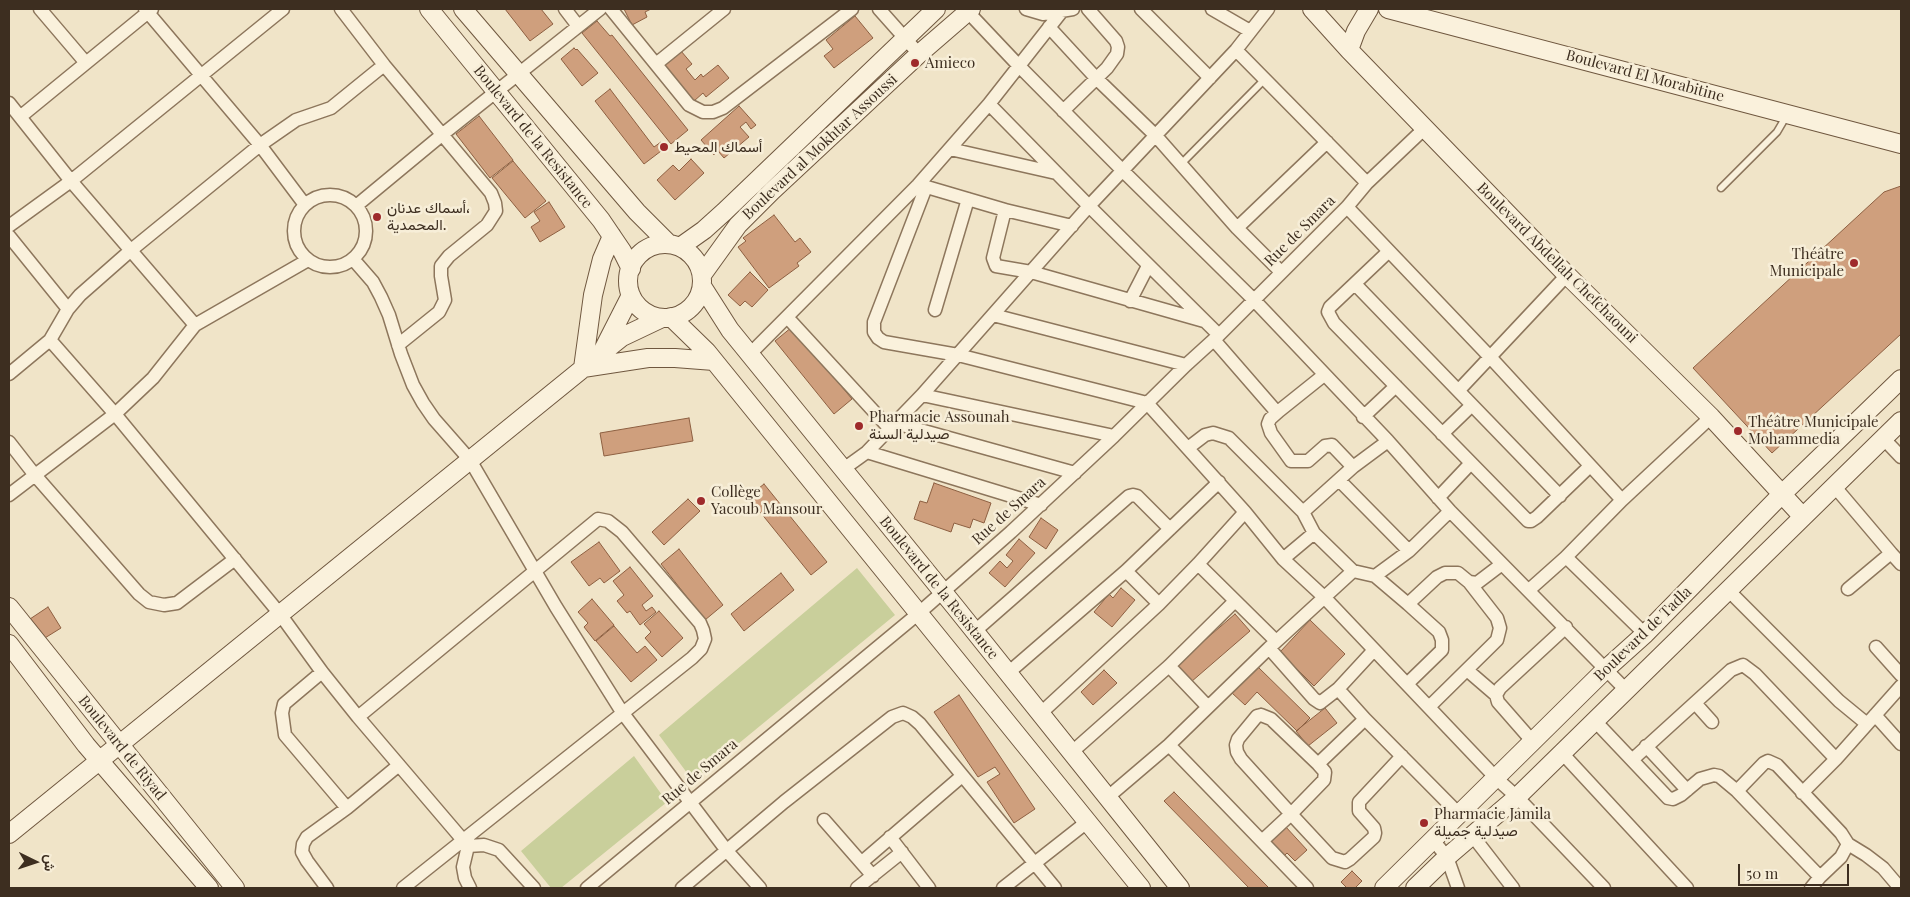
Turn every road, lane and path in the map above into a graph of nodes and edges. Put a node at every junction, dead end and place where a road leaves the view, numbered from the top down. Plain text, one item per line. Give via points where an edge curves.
1 (40, 9) edge
2 (282, 9) edge
3 (341, 9) edge
4 (429, 9) edge
5 (463, 9) edge
6 (566, 9) edge
7 (600, 9) edge
8 (611, 9) edge
9 (724, 9) edge
10 (852, 9) edge
11 (879, 9) edge
12 (936, 9) edge
13 (1026, 9) edge
14 (1088, 9) edge
15 (1141, 9) edge
16 (1212, 9) edge
17 (1268, 9) edge
18 (1312, 9) edge
19 (1369, 9) edge
20 (1388, 9) edge
21 (148, 10) edge
22 (970, 10) edge
23 (1068, 10) edge
24 (578, 26) junction
25 (1049, 27) junction
26 (1250, 31) junction
27 (905, 38) junction
28 (1236, 50) junction
29 (1349, 50) junction
30 (919, 54) junction
31 (86, 63) junction
32 (656, 64) junction
33 (384, 65) junction
34 (1019, 66) junction
35 (518, 74) junction
36 (202, 76) junction
37 (1096, 78) junction
38 (1210, 78) junction
39 (1265, 79) junction
40 (496, 92) junction
41 (9, 103) edge
42 (989, 104) junction
43 (1062, 110) junction
44 (1788, 114) junction
45 (20, 117) junction
46 (1425, 128) junction
47 (443, 134) junction
48 (1156, 136) junction
49 (1328, 142) junction
50 (1901, 144) edge
51 (260, 145) junction
52 (950, 149) junction
53 (1181, 164) junction
54 (1123, 171) junction
55 (1056, 173) junction
56 (71, 181) junction
57 (1367, 183) junction
58 (922, 186) junction
59 (1721, 188) dead end
60 (968, 199) junction
61 (305, 205) junction
62 (356, 206) junction
63 (1089, 206) junction
64 (1347, 207) junction
65 (1005, 210) junction
66 (9, 226) edge
67 (1072, 226) junction
68 (1237, 228) junction
69 (9, 236) edge
70 (612, 236) junction
71 (674, 245) junction
72 (130, 251) junction
73 (1388, 252) junction
74 (353, 259) junction
75 (308, 260) junction
76 (1148, 266) junction
77 (631, 269) junction
78 (1031, 272) junction
79 (1281, 272) junction
80 (1567, 275) junction
81 (702, 280) junction
82 (1355, 284) junction
83 (632, 294) junction
84 (1254, 300) junction
85 (1130, 301) junction
86 (68, 309) junction
87 (935, 310) dead end
88 (993, 316) junction
89 (787, 317) junction
90 (667, 318) junction
91 (1204, 321) junction
92 (195, 325) junction
93 (1217, 338) junction
94 (50, 340) junction
95 (398, 345) junction
96 (602, 353) junction
97 (750, 354) junction
98 (958, 355) junction
99 (1490, 358) junction
100 (714, 360) junction
101 (1186, 365) junction
102 (583, 368) junction
103 (9, 374) edge
104 (1324, 375) junction
105 (1901, 379) edge
106 (1396, 386) junction
107 (1459, 390) junction
108 (922, 395) junction
109 (1147, 403) junction
110 (1472, 405) junction
111 (1278, 411) junction
112 (115, 414) junction
113 (1363, 416) junction
114 (1711, 417) junction
115 (1901, 421) edge
116 (893, 426) junction
117 (1442, 434) junction
118 (1114, 436) junction
119 (1883, 438) junction
120 (1388, 441) junction
121 (9, 442) edge
122 (1188, 448) junction
123 (867, 452) junction
124 (1901, 457) edge
125 (470, 460) junction
126 (1471, 463) junction
127 (1353, 466) junction
128 (1590, 466) junction
129 (842, 470) junction
130 (1075, 473) junction
131 (34, 474) junction
132 (1339, 480) junction
133 (1219, 482) junction
134 (1834, 487) junction
135 (1781, 494) junction
136 (9, 495) edge
137 (1560, 496) junction
138 (1438, 498) junction
139 (1622, 500) junction
140 (1041, 504) junction
141 (1450, 511) junction
142 (1245, 512) junction
143 (1303, 512) junction
144 (1803, 517) junction
145 (1170, 529) junction
146 (1314, 533) junction
147 (1409, 551) junction
148 (1890, 553) junction
149 (1566, 557) junction
150 (234, 559) junction
151 (1283, 559) junction
152 (1198, 564) junction
153 (1502, 564) junction
154 (1901, 564) edge
155 (534, 570) junction
156 (1353, 570) junction
157 (1126, 571) junction
158 (1375, 576) junction
159 (1469, 582) junction
160 (1848, 589) dead end
161 (1529, 590) junction
162 (943, 591) junction
163 (1729, 591) junction
164 (1324, 597) junction
165 (1235, 601) junction
166 (1159, 604) junction
167 (1408, 604) junction
168 (9, 607) edge
169 (919, 612) junction
170 (280, 614) junction
171 (1566, 627) junction
172 (975, 631) junction
173 (1645, 634) junction
174 (9, 644) edge
175 (1272, 645) junction
176 (1876, 647) dead end
177 (1374, 650) junction
178 (1169, 666) junction
179 (1606, 669) junction
180 (1467, 670) junction
181 (322, 672) junction
182 (1008, 673) junction
183 (1901, 675) edge
184 (1407, 684) junction
185 (1901, 686) edge
186 (1338, 689) junction
187 (1626, 690) junction
188 (1496, 695) junction
189 (1695, 703) junction
190 (1208, 707) junction
191 (1429, 707) junction
192 (622, 712) junction
193 (1040, 713) junction
194 (358, 717) junction
195 (1365, 719) junction
196 (1871, 720) junction
197 (1595, 721) junction
198 (1712, 722) dead end
199 (1533, 742) junction
200 (120, 744) junction
201 (1901, 744) edge
202 (1169, 745) junction
203 (1646, 746) junction
204 (1072, 752) junction
205 (1562, 754) junction
206 (1402, 756) junction
207 (1836, 759) junction
208 (99, 760) junction
209 (1632, 760) junction
210 (1318, 764) junction
211 (399, 765) junction
212 (962, 776) junction
213 (1497, 779) junction
214 (1687, 790) junction
215 (1737, 791) junction
216 (1802, 793) junction
217 (1108, 797) junction
218 (1517, 797) junction
219 (690, 801) junction
220 (347, 808) junction
221 (1291, 814) junction
222 (1460, 815) junction
223 (824, 820) dead end
224 (1087, 822) junction
225 (9, 834) edge
226 (1472, 835) junction
227 (890, 837) junction
228 (1433, 840) junction
229 (1262, 841) junction
230 (465, 843) junction
231 (1848, 844) junction
232 (727, 851) junction
233 (902, 852) junction
234 (1447, 857) junction
235 (862, 862) junction
236 (1033, 863) junction
237 (873, 876) junction
238 (1820, 877) junction
239 (209, 888) edge
240 (235, 888) edge
241 (327, 888) edge
242 (403, 888) edge
243 (470, 888) edge
244 (534, 888) edge
245 (587, 888) edge
246 (682, 888) edge
247 (760, 888) edge
248 (857, 888) edge
249 (929, 888) edge
250 (1003, 888) edge
251 (1055, 888) edge
252 (1141, 888) edge
253 (1180, 888) edge
254 (1307, 888) edge
255 (1384, 888) edge
256 (1415, 888) edge
257 (1458, 888) edge
258 (1513, 888) edge
259 (1604, 888) edge
260 (1688, 888) edge
261 (1811, 888) edge
262 (1900, 888) edge

1 - 31 street
2 - 36 street
3 - 33 street
4 - 40 main road, Boulevard de la Resistance
5 - 35 main road, Boulevard de la Resistance
6 - 24 street
7 - 24 street
8 - 32 street
9 - 32 street
10 - 32 street via 723,108 713,112 703,112 690,105
11 - 27 street
12 - 27 main road, Boulevard al Mokhtar Assoussi
13 - 23 street via 1044,14
14 - 37 street via 1118,47 1117,54
15 - 38 street
16 - 26 street
17 - 26 street
18 - 29 main road, Boulevard Abdellah Chefchaouni
19 - 29 main road
20 - 44 main road, Boulevard El Morabitine
21 - 31 street
21 - 36 street
22 - 30 main road, Boulevard al Mokhtar Assoussi
22 - 34 street
23 - 25 street
24 - 35 street
25 - 34 street
25 - 37 street
26 - 28 street
27 - 30 street
27 - 71 main road, Boulevard al Mokhtar Assoussi via 704,230
28 - 38 street
28 - 39 street
29 - 46 main road, Boulevard Abdellah Chefchaouni
30 - 81 main road, Boulevard al Mokhtar Assoussi via 738,224
31 - 45 street
33 - 47 street
33 - 51 street via 331,108 296,120
34 - 42 street
34 - 43 street
35 - 40 street
35 - 71 main road, Boulevard de la Resistance via 642,218
36 - 51 street
36 - 56 street
37 - 43 street
37 - 48 street
38 - 48 street
39 - 49 street
39 - 53 lane
40 - 47 street
40 - 70 main road, Boulevard de la Resistance
41 - 45 street
42 - 52 street
42 - 55 street
43 - 54 street
44 - 50 main road, Boulevard El Morabitine
44 - 59 lane via 1777,132
45 - 56 street
46 - 57 street, Rue de Smara
46 - 80 main road, Boulevard Abdellah Chefchaouni
47 - 62 street
47 - 95 street via 491,193 496,211 486,225 448,256 441,266 445,300 440,312
48 - 53 street
48 - 54 street
49 - 57 street
49 - 68 street
51 - 61 street
51 - 72 street
52 - 55 street
52 - 58 street
53 - 68 street
54 - 63 street
54 - 84 street
55 - 63 street
56 - 66 street
56 - 72 street
57 - 64 street, Rue de Smara
58 - 60 street
58 - 89 street
58 - 98 street via 874,322 874,332 884,342
60 - 65 street
60 - 87 street
61 - 62 street via 327,195 346,198
61 - 75 street via 294,226 295,239
62 - 74 street via 365,222 366,234
63 - 67 street
63 - 76 street
64 - 73 street
64 - 79 street, Rue de Smara
65 - 67 street
65 - 78 street via 994,262 996,266
67 - 78 street
68 - 79 street
69 - 86 street
70 - 77 main road, Boulevard de la Resistance
70 - 102 main road via 593,295
71 - 77 main road via 656,245 646,250 636,258
71 - 81 main road via 691,254
72 - 86 street
72 - 92 street
73 - 82 street
73 - 99 street
74 - 75 street via 339,266 327,267
74 - 95 street via 381,296
75 - 92 street
76 - 85 street
76 - 91 street
77 - 83 main road via 629,286
78 - 85 street
78 - 88 street
79 - 84 street, Rue de Smara
80 - 99 street
80 - 114 main road, Boulevard Abdellah Chefchaouni
81 - 90 main road via 699,297 692,307
81 - 97 main road, Boulevard de la Resistance via 730,330
82 - 106 street via 1330,307 1330,317
82 - 107 street
83 - 90 main road via 636,303 652,316
83 - 96 main road
84 - 93 street, Rue de Smara
84 - 104 street
85 - 91 street
86 - 94 street
88 - 98 street
88 - 101 street
89 - 97 street
89 - 116 street
90 - 96 main road via 622,337
90 - 100 main road, Boulevard de la Resistance via 691,334
91 - 93 street
92 - 112 street via 153,378
93 - 101 street, Rue de Smara
93 - 111 street
94 - 103 street
94 - 112 street
95 - 125 street via 423,403
96 - 102 main road
97 - 129 main road, Boulevard de la Resistance
98 - 108 street
98 - 109 street
99 - 107 street
99 - 128 street
100 - 102 main road via 648,358
100 - 169 main road, Boulevard de la Resistance
101 - 109 street, Rue de Smara
102 - 125 main road
104 - 111 street
104 - 113 street
105 - 135 main road, Boulevard de Tadla
106 - 113 street
106 - 117 street
107 - 110 street
108 - 116 street
108 - 118 street
109 - 118 street, Rue de Smara
109 - 122 street
110 - 117 street
110 - 137 street
111 - 127 street via 1268,424 1291,461 1308,461 1325,446 1332,445
112 - 131 street
112 - 150 street
113 - 120 street
114 - 135 main road, Boulevard Abdellah Chefchaouni
114 - 139 street
115 - 119 main road, Boulevard de Tadla
116 - 123 street
116 - 130 street
117 - 126 street
118 - 130 street, Rue de Smara
119 - 124 street
119 - 134 main road, Boulevard de Tadla
120 - 127 street
120 - 138 street
121 - 131 street
122 - 133 street
122 - 143 street via 1213,433 1229,438
123 - 129 street
123 - 140 street
125 - 155 street
125 - 170 main road
126 - 137 street via 1528,521 1534,520
126 - 138 street
127 - 132 street
128 - 137 street
128 - 139 street
129 - 162 main road, Boulevard de la Resistance
130 - 140 street, Rue de Smara
131 - 136 street
131 - 150 street via 149,602 177,603
132 - 143 street
132 - 147 street
133 - 142 street
133 - 145 street
134 - 144 main road, Boulevard de Tadla
134 - 148 street
135 - 144 main road, Boulevard Abdellah Chefchaouni
135 - 173 main road, Boulevard de Tadla
138 - 141 street
139 - 149 street
140 - 162 street, Rue de Smara
141 - 147 street
141 - 153 street
142 - 151 street
142 - 152 street
143 - 146 street
144 - 163 main road, Boulevard de Tadla
145 - 157 street
145 - 172 street via 1137,496 1129,496
146 - 151 street
146 - 156 street
147 - 158 street
148 - 154 street
148 - 160 street
149 - 161 street
149 - 173 street
150 - 170 street
151 - 164 street
152 - 165 street
152 - 166 street
153 - 159 street via 1483,579
153 - 161 street
155 - 192 street
155 - 192 street via 598,519 608,521 622,532 700,622 704,639 701,648
155 - 194 street
156 - 158 street
156 - 164 street
157 - 166 street
157 - 182 street
158 - 167 street
159 - 167 street via 1458,573 1445,573
159 - 180 street via 1497,618 1500,628 1497,640
161 - 171 street
162 - 169 street, Rue de Smara
162 - 172 main road, Boulevard de la Resistance
163 - 187 main road, Boulevard de Tadla
163 - 196 street via 1839,701
164 - 175 street
164 - 177 street
165 - 175 street
165 - 178 street
166 - 193 street
167 - 184 street via 1439,632 1442,650
168 - 200 main road, Boulevard de Riyad
169 - 219 street, Rue de Smara
169 - 224 main road, Boulevard de la Resistance
170 - 181 street
170 - 200 main road
171 - 179 street
171 - 188 street
172 - 182 main road, Boulevard de la Resistance
173 - 179 main road, Boulevard de Tadla
174 - 208 main road, Boulevard de Riyad
175 - 186 street via 1317,701 1323,702
175 - 190 street
176 - 183 street
177 - 184 street
177 - 186 street
178 - 190 street
178 - 204 street
179 - 187 street
179 - 199 main road, Boulevard de Tadla
180 - 188 street
180 - 191 street
181 - 194 street
181 - 220 street via 284,704 285,735
182 - 193 main road, Boulevard de la Resistance
184 - 191 street
185 - 196 street
186 - 195 street
187 - 197 main road, Boulevard de Tadla
188 - 199 street via 1498,702
189 - 198 street
189 - 203 street
189 - 207 street via 1731,670 1743,665
190 - 202 street
191 - 213 street
192 - 219 street
192 - 230 street
193 - 204 main road, Boulevard de la Resistance
194 - 211 street
195 - 206 street
195 - 210 street
196 - 201 street
196 - 207 street
197 - 205 main road, Boulevard de Tadla
197 - 209 street
199 - 213 main road, Boulevard de Tadla
200 - 208 main road
200 - 240 main road, Boulevard de Riyad
202 - 217 street
202 - 229 street
203 - 209 street
203 - 214 street
204 - 217 main road, Boulevard de la Resistance
205 - 218 main road, Boulevard de Tadla
205 - 260 street
206 - 221 street via 1359,802 1359,811 1375,833 1345,862 1332,858
206 - 222 street
207 - 216 street
208 - 225 main road
208 - 239 main road, Boulevard de Riyad
209 - 214 street via 1668,798 1677,797
210 - 221 street via 1325,772 1324,780
210 - 221 street via 1265,715 1257,716 1238,739 1237,752 1241,759
211 - 220 street
211 - 230 street
212 - 227 street
212 - 232 street via 920,724 903,713 892,717
212 - 236 street
213 - 218 street
213 - 222 main road, Boulevard de Tadla
214 - 215 street via 1700,779 1719,776
215 - 216 street via 1768,761 1777,765
215 - 238 street
216 - 231 street
217 - 253 main road, Boulevard de la Resistance
218 - 226 main road, Boulevard de Tadla
218 - 259 street
219 - 232 street
219 - 245 street, Rue de Smara
220 - 241 street via 307,837 303,844 302,852
221 - 229 street
222 - 228 main road, Boulevard de Tadla
223 - 235 street
224 - 236 street
224 - 252 main road, Boulevard de la Resistance
226 - 234 main road, Boulevard de Tadla
226 - 258 street
227 - 233 street
227 - 235 street
228 - 234 street
228 - 255 main road, Boulevard de Tadla
229 - 254 street
230 - 242 street
230 - 243 street via 463,867
230 - 244 street via 499,850
231 - 238 street via 1841,857
231 - 262 street via 1883,868
232 - 246 street
232 - 247 street
233 - 237 street
233 - 249 street
234 - 256 main road, Boulevard de Tadla
234 - 257 street
235 - 237 street
236 - 250 street
236 - 251 street
237 - 248 street
238 - 261 street

